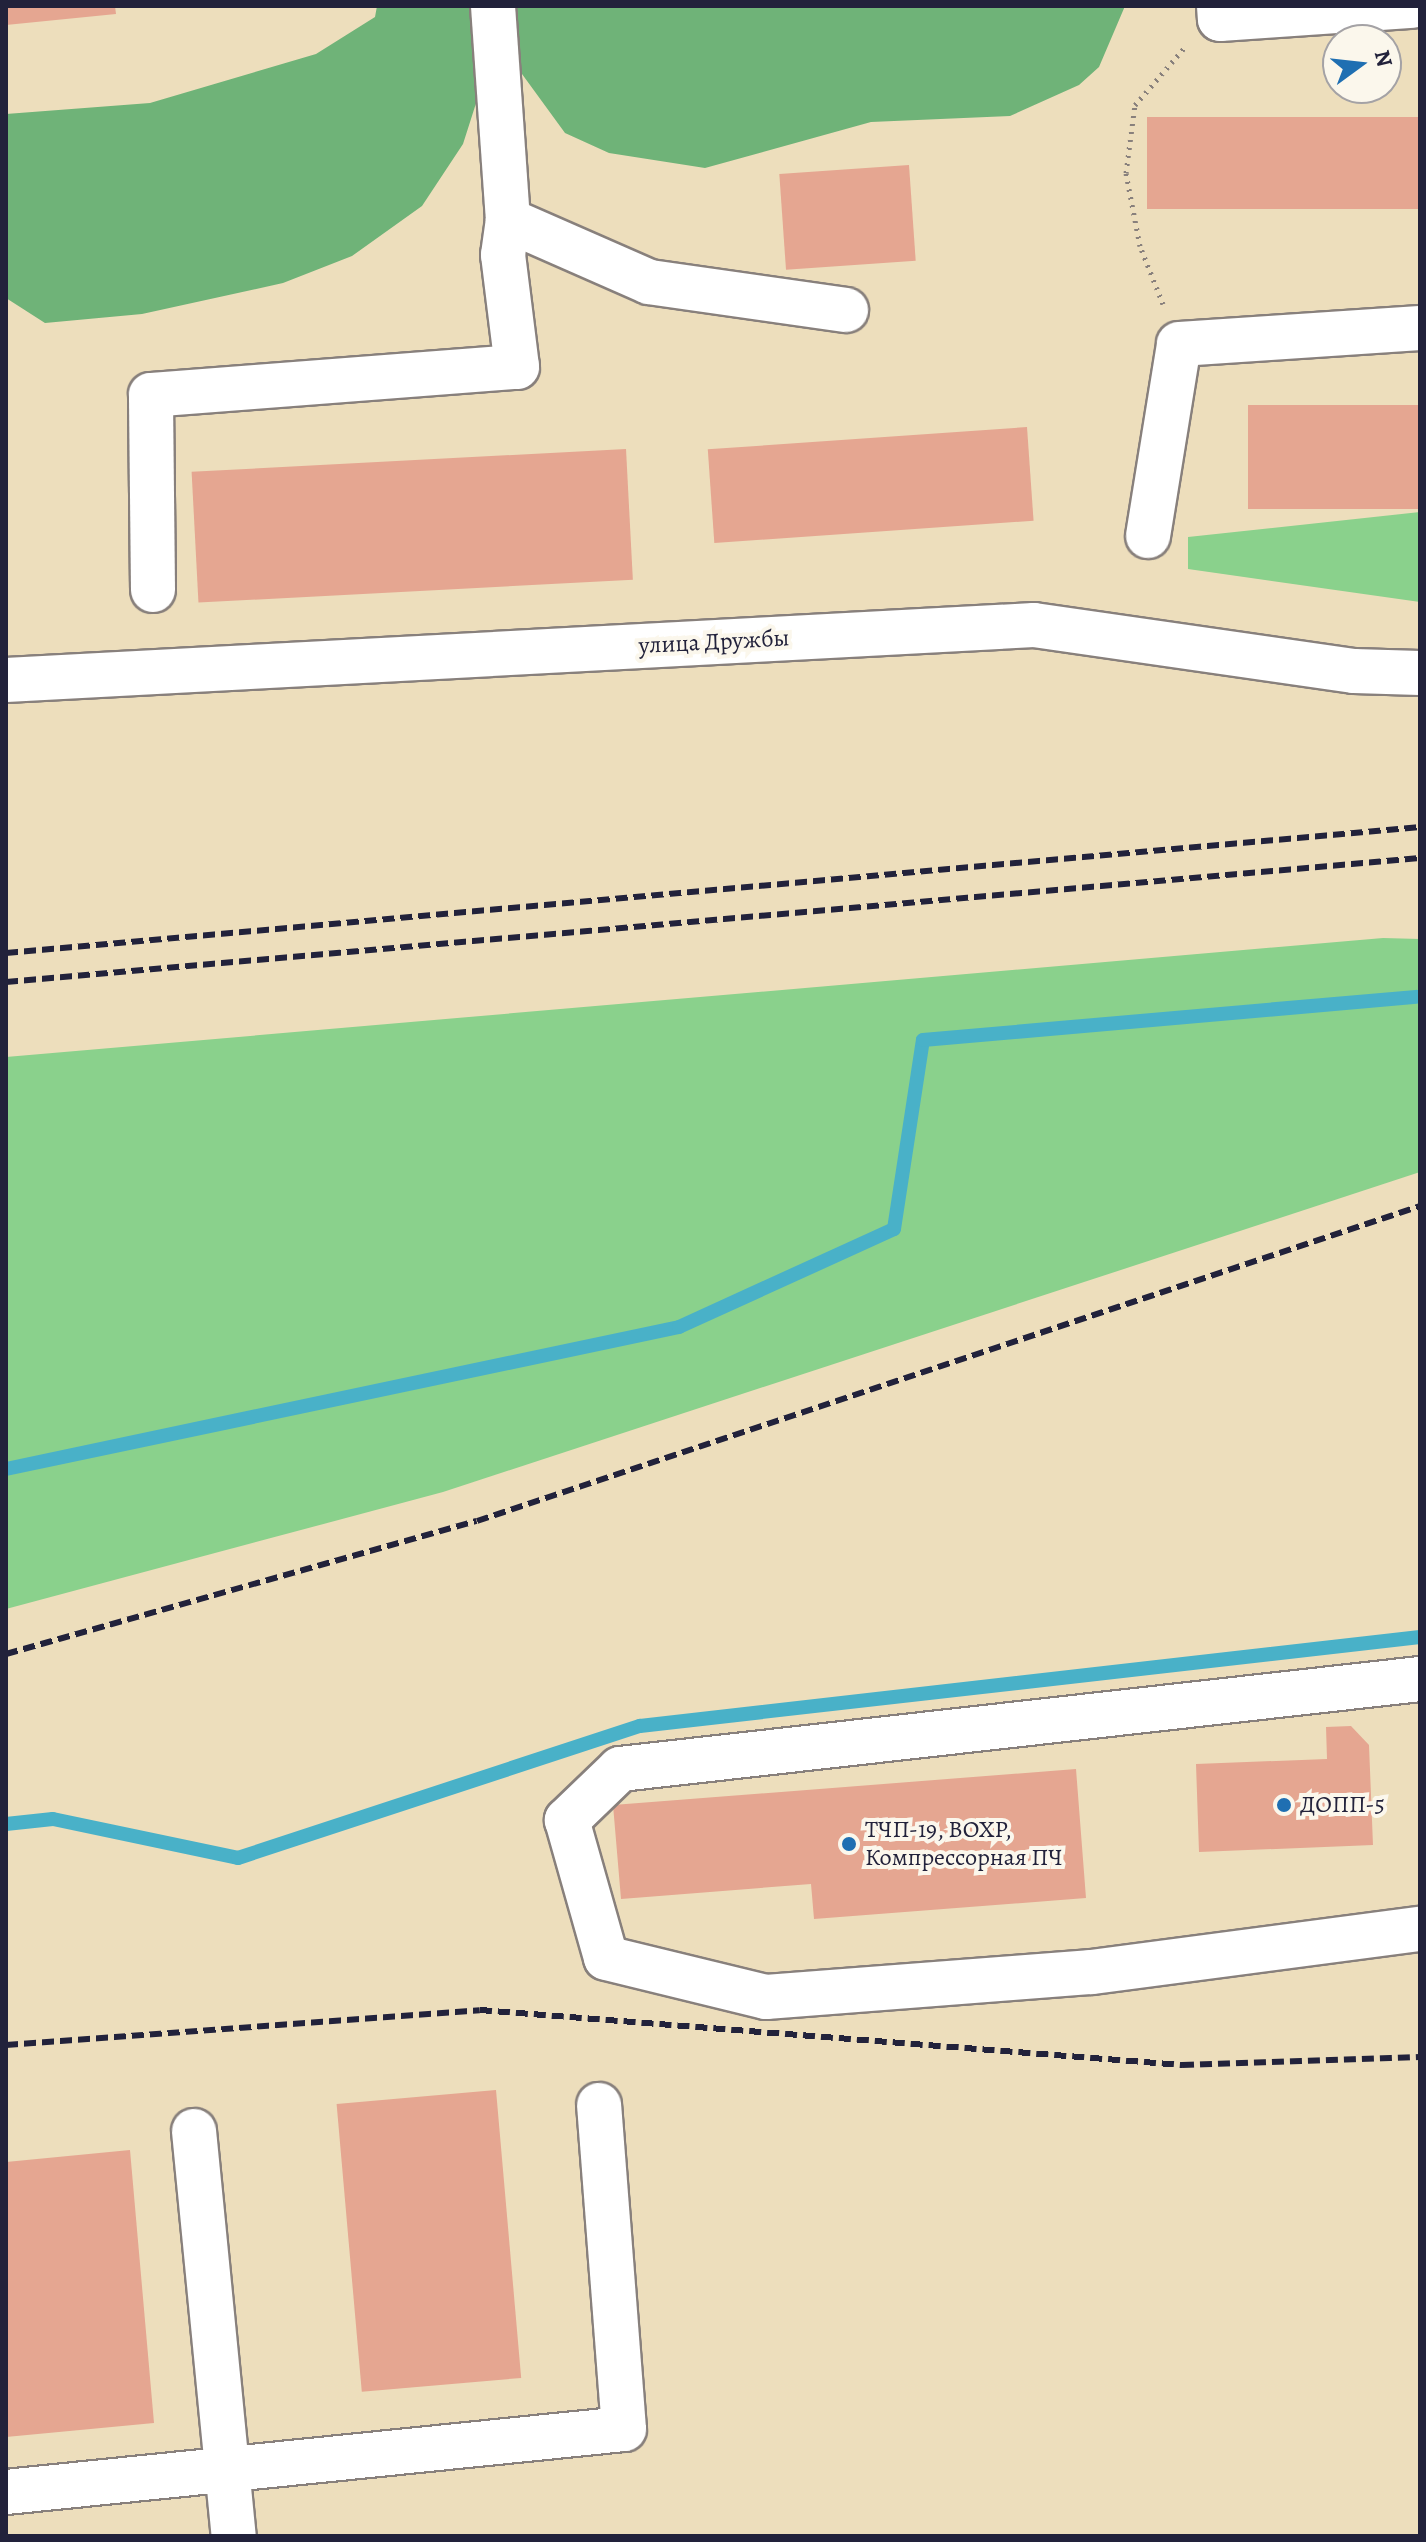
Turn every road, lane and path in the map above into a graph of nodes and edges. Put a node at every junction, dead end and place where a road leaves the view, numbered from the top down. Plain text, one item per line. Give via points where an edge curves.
1 (493, 6) edge
2 (1413, 6) edge
3 (1220, 12) edge
4 (508, 220) junction
5 (846, 310) dead end
6 (1420, 328) edge
7 (1179, 344) junction
8 (1148, 536) dead end
9 (153, 590) dead end
10 (1420, 673) edge
11 (6, 680) edge
12 (1420, 1679) edge
13 (1420, 1929) edge
14 (599, 2105) dead end
15 (194, 2131) dead end
16 (228, 2468) junction
17 (6, 2492) edge
18 (234, 2536) edge

1 - 4 street
2 - 3 street
3 - 7 path via 1135,105 1126,173 1140,246
4 - 5 street via 649,282
4 - 9 street via 503,255 517,367 151,395
6 - 7 street
7 - 8 street
10 - 11 street, улица Дружбы via 1354,671 1034,625
12 - 13 street via 620,1769 567,1820 606,1958 766,1997 1092,1972
14 - 16 street via 624,2429
15 - 16 street
16 - 17 street
16 - 18 street

